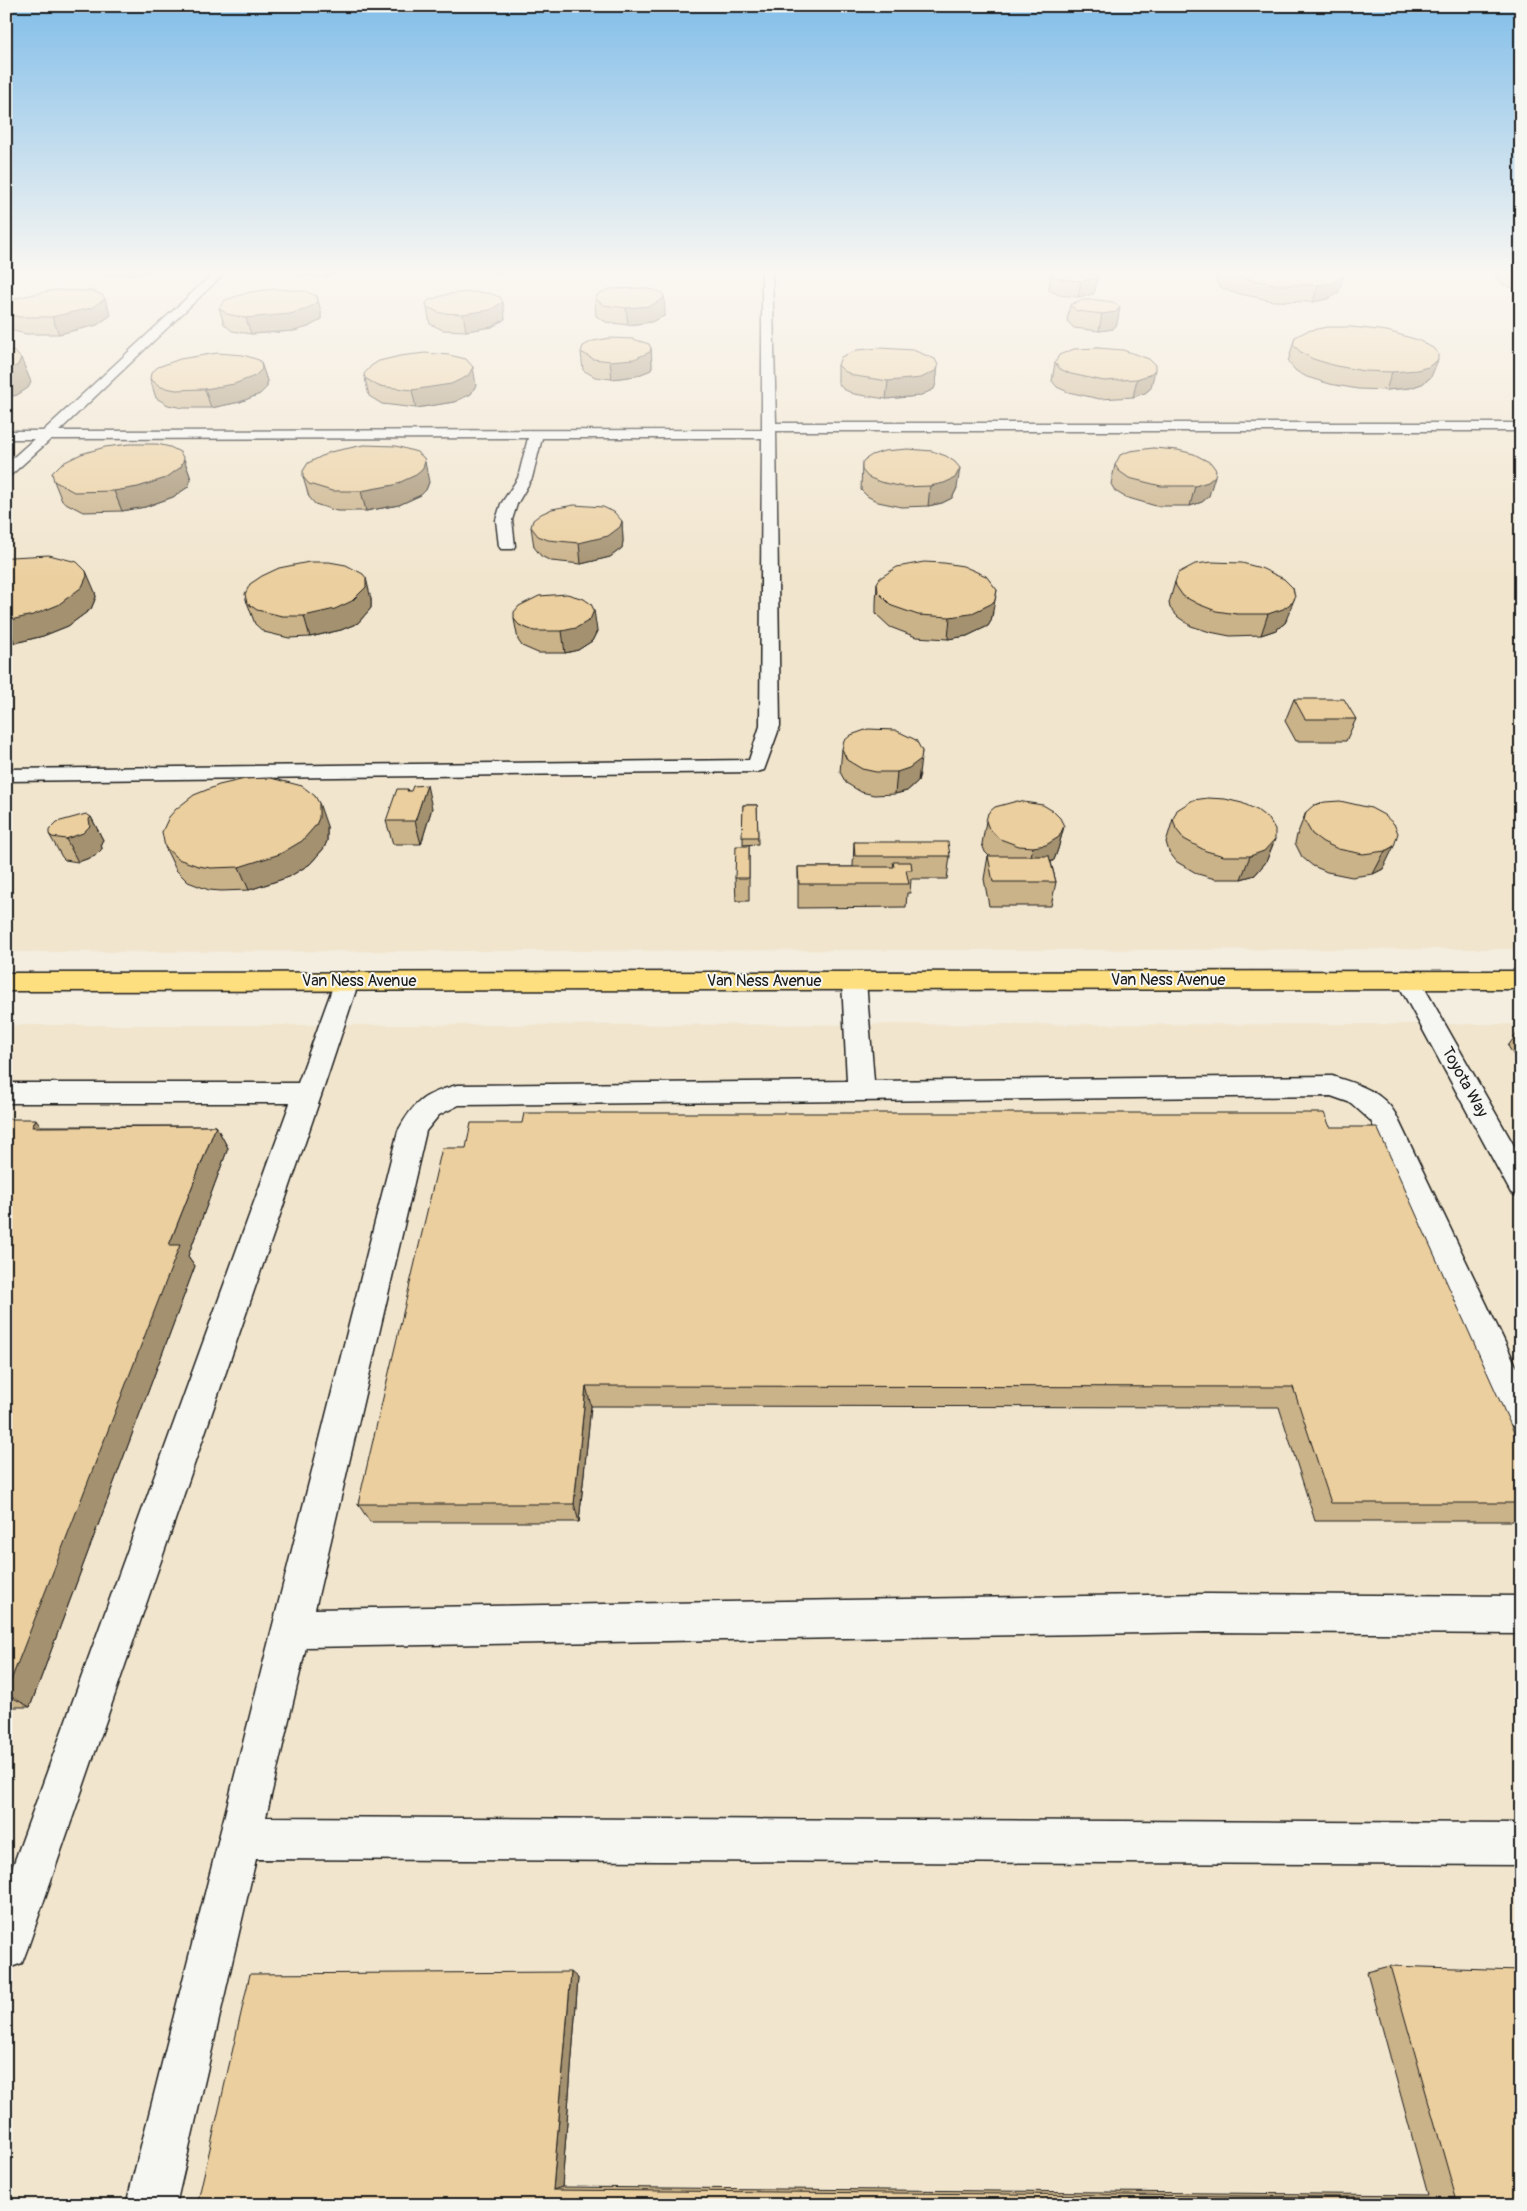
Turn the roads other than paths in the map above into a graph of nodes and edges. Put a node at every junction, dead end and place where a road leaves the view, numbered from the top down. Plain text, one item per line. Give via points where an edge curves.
1 (113, 373) edge
2 (768, 373) edge
3 (1521, 427) edge
4 (769, 431) junction
5 (6, 435) edge
6 (47, 435) junction
7 (536, 435) junction
8 (6, 472) edge
9 (507, 546) dead end
10 (6, 775) edge
11 (1408, 980) junction
12 (1521, 980) edge
13 (347, 981) junction
14 (854, 981) junction
15 (6, 982) edge
16 (861, 1091) junction
17 (6, 1093) edge
18 (308, 1093) junction
19 (1521, 1185) edge
20 (1521, 1413) edge
21 (1521, 1615) edge
22 (292, 1628) junction
23 (240, 1838) junction
24 (1521, 1844) edge
25 (6, 1947) edge
26 (151, 2205) edge

1 - 6 street
2 - 4 street
3 - 4 street
4 - 7 street
4 - 10 street via 770,726 757,766
5 - 6 street
6 - 7 street
6 - 8 street
7 - 9 street via 525,478 509,504 504,520
11 - 12 main road, Van Ness Avenue
11 - 14 main road, Van Ness Avenue
11 - 19 street, Toyota Way
13 - 14 main road, Van Ness Avenue
13 - 15 main road, Van Ness Avenue
13 - 18 street
14 - 16 street
16 - 20 street via 1332,1086 1361,1096 1382,1115
16 - 22 street via 457,1095 422,1111 412,1132
17 - 18 street
18 - 25 street
21 - 22 street via 1207,1613
22 - 23 street
23 - 24 street
23 - 26 street

